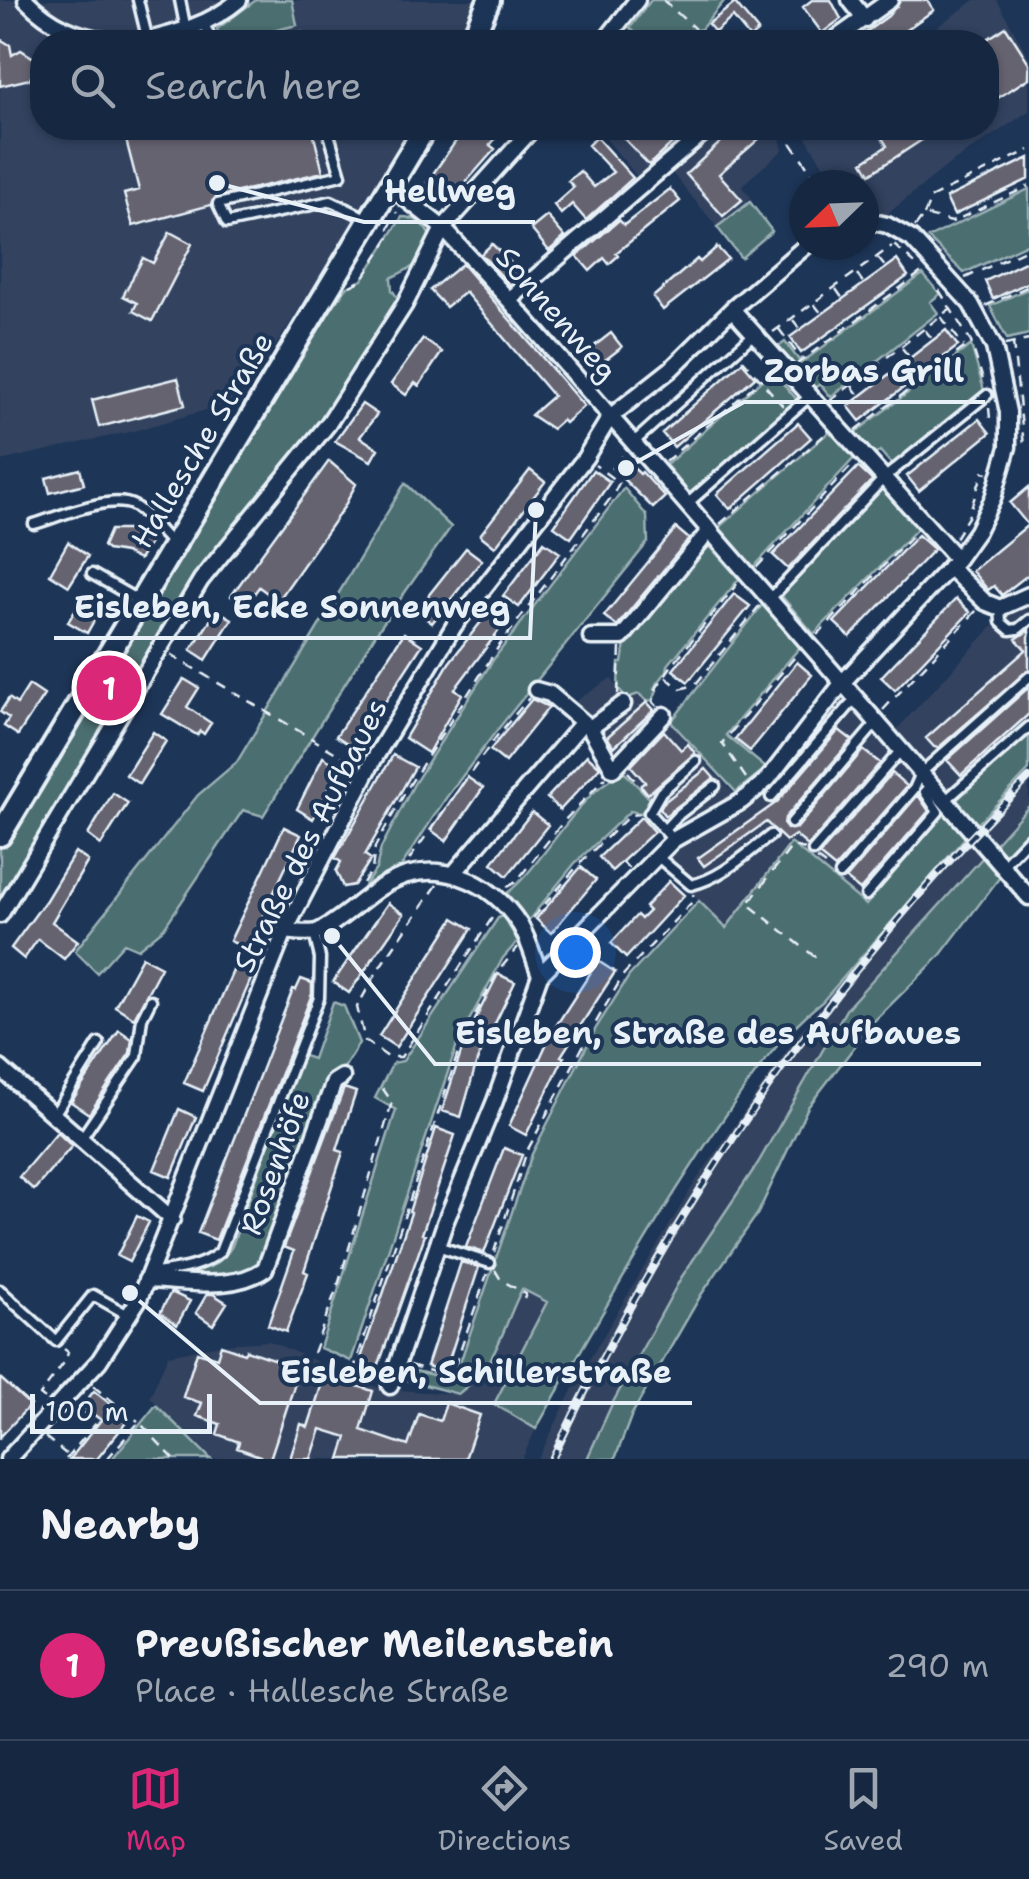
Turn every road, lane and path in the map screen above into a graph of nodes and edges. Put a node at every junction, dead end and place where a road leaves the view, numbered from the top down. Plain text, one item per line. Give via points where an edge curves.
1 (26, 0) edge
2 (138, 0) edge
3 (180, 0) edge
4 (239, 0) edge
5 (489, 0) edge
6 (637, 0) edge
7 (663, 0) edge
8 (850, 0) edge
9 (890, 0) edge
10 (864, 19) junction
11 (204, 23) junction
12 (67, 30) edge
13 (143, 30) edge
14 (186, 30) joint
15 (207, 30) edge
16 (476, 30) edge
17 (616, 30) edge
18 (695, 30) edge
19 (848, 30) edge
20 (331, 140) edge
21 (418, 140) edge
22 (521, 140) edge
23 (695, 140) edge
24 (789, 140) edge
25 (1028, 153) edge
26 (1004, 162) junction
27 (1007, 169) dead end
28 (810, 170) edge
29 (981, 174) junction
30 (984, 180) dead end
31 (955, 186) junction
32 (1029, 186) edge
33 (391, 187) junction
34 (958, 192) dead end
35 (924, 215) junction
36 (370, 220) junction
37 (879, 223) edge
38 (444, 228) junction
39 (908, 236) junction
40 (1029, 248) edge
41 (1018, 254) junction
42 (879, 256) edge
43 (879, 259) edge
44 (789, 260) edge
45 (873, 260) edge
46 (1022, 264) dead end
47 (992, 265) junction
48 (886, 268) dead end
49 (856, 272) junction
50 (997, 275) dead end
51 (955, 282) junction
52 (864, 284) dead end
53 (936, 286) dead end
54 (1029, 286) edge
55 (834, 288) junction
56 (843, 299) dead end
57 (509, 300) junction
58 (813, 303) junction
59 (952, 308) junction
60 (732, 309) junction
61 (975, 311) junction
62 (822, 314) dead end
63 (941, 316) junction
64 (792, 318) junction
65 (778, 328) junction
66 (924, 329) junction
67 (800, 330) dead end
68 (757, 337) junction
69 (933, 340) dead end
70 (1029, 340) edge
71 (972, 342) junction
72 (1013, 343) junction
73 (901, 347) junction
74 (964, 348) junction
75 (994, 348) junction
76 (735, 351) junction
77 (910, 358) dead end
78 (802, 360) junction
79 (784, 367) junction
80 (874, 367) junction
81 (884, 378) dead end
82 (760, 380) junction
83 (851, 385) junction
84 (810, 396) junction
85 (860, 396) dead end
86 (987, 396) junction
87 (821, 408) junction
88 (790, 414) junction
89 (610, 417) junction
90 (1000, 419) dead end
91 (842, 431) junction
92 (633, 443) junction
93 (1024, 446) dead end
94 (862, 454) junction
95 (585, 458) junction
96 (657, 470) junction
97 (992, 474) dead end
98 (884, 478) junction
99 (686, 504) junction
100 (924, 523) junction
101 (34, 524) dead end
102 (710, 531) junction
103 (174, 545) junction
104 (952, 559) junction
105 (92, 574) dead end
106 (748, 574) junction
107 (1029, 596) edge
108 (769, 598) junction
109 (140, 602) junction
110 (984, 602) junction
111 (1000, 608) junction
112 (1029, 620) edge
113 (591, 637) dead end
114 (622, 637) junction
115 (808, 642) junction
116 (160, 650) junction
117 (665, 676) junction
118 (1029, 678) edge
119 (843, 682) junction
120 (536, 690) joint
121 (856, 697) junction
122 (623, 704) joint
123 (664, 715) joint
124 (876, 720) junction
125 (586, 725) junction
126 (1029, 727) edge
127 (902, 750) junction
128 (696, 762) dead end
129 (617, 766) junction
130 (368, 772) junction
131 (922, 772) junction
132 (932, 785) junction
133 (715, 786) dead end
134 (763, 794) junction
135 (655, 799) junction
136 (946, 800) junction
137 (648, 813) junction
138 (791, 822) joint
139 (771, 834) dead end
140 (669, 835) junction
141 (0, 836) edge
142 (1029, 838) edge
143 (792, 846) junction
144 (813, 850) joint
145 (658, 856) junction
146 (1002, 866) junction
147 (451, 872) junction
148 (840, 874) dead end
149 (402, 876) junction
150 (691, 884) junction
151 (361, 885) dead end
152 (866, 896) dead end
153 (1029, 897) edge
154 (497, 899) junction
155 (748, 904) junction
156 (740, 909) dead end
157 (0, 916) edge
158 (523, 930) junction
159 (284, 932) junction
160 (314, 932) junction
161 (819, 960) dead end
162 (540, 976) junction
163 (151, 1000) dead end
164 (98, 1042) dead end
165 (0, 1068) edge
166 (342, 1077) dead end
167 (379, 1084) dead end
168 (54, 1115) junction
169 (81, 1139) junction
170 (172, 1219) junction
171 (437, 1246) junction
172 (490, 1263) joint
173 (147, 1277) junction
174 (0, 1290) edge
175 (524, 1299) dead end
176 (128, 1315) junction
177 (56, 1341) junction
178 (312, 1353) dead end
179 (398, 1361) junction
180 (353, 1372) dead end
181 (84, 1378) junction
182 (390, 1386) dead end
183 (77, 1406) dead end
184 (56, 1408) junction
185 (139, 1422) junction
186 (53, 1444) dead end
187 (67, 1458) edge
188 (8, 1459) edge
189 (108, 1459) edge
190 (174, 1459) edge

1 - 12 street
2 - 13 lane
3 - 14 lane
4 - 11 street
5 - 16 main road
6 - 17 street
7 - 18 path
8 - 10 street
9 - 10 street
10 - 19 street
11 - 14 street
11 - 15 lane
20 - 36 lane via 341,175 218,204 227,223 331,201
21 - 33 main road, Hallesche Straße
22 - 38 street
23 - 57 street
24 - 28 path
25 - 26 path
26 - 27 path
26 - 29 path
29 - 30 path
29 - 31 path
31 - 34 path
31 - 35 path via 932,197
32 - 35 path via 952,222
33 - 36 main road, Hallesche Straße
33 - 38 street, Sonnenweg
35 - 39 path
36 - 103 main road, Hallesche Straße
37 - 39 street
38 - 57 street, Sonnenweg
38 - 116 street via 405,304 328,424 201,580
39 - 51 street
40 - 41 path
41 - 46 path
41 - 47 path
42 - 78 path via 894,246 923,271
43 - 48 path
44 - 60 street
45 - 49 path
47 - 50 path
47 - 51 path
49 - 52 path
49 - 55 path
51 - 61 street
53 - 59 path
54 - 61 path
55 - 56 path
55 - 58 path
57 - 89 street, Sonnenweg
58 - 62 path
58 - 64 path
59 - 63 path
59 - 71 path
60 - 68 street
60 - 89 street via 672,369
61 - 75 street
63 - 66 path
63 - 74 path
64 - 65 path
64 - 67 path
65 - 68 path
65 - 78 path
66 - 69 path
66 - 73 path
68 - 76 lane
68 - 79 street
70 - 72 path
71 - 74 path
71 - 86 path
72 - 75 path
72 - 93 path
73 - 77 path
73 - 80 path
74 - 91 path
75 - 104 street via 1008,447 978,531
76 - 82 path
76 - 92 lane
78 - 79 path
79 - 82 path
79 - 84 street
80 - 81 path
80 - 83 path
82 - 88 path
82 - 96 path
83 - 85 path
83 - 87 path
84 - 87 street
84 - 88 lane
86 - 90 path via 990,419
86 - 98 lane
87 - 91 street
88 - 99 lane
89 - 92 street, Sonnenweg
89 - 95 street, Straße des Aufbaues
91 - 94 street
91 - 102 path
92 - 96 street, Sonnenweg
94 - 98 street
94 - 106 path
95 - 130 street, Straße des Aufbaues via 454,626
95 - 151 path via 618,483 451,718 375,847 372,870
96 - 99 street, Sonnenweg
97 - 104 path via 983,472
98 - 100 street
98 - 108 lane
99 - 102 street, Sonnenweg
100 - 104 street
100 - 115 path
101 - 103 lane via 123,503 142,512
102 - 106 street, Sonnenweg
102 - 114 street
103 - 109 main road, Hallesche Straße
104 - 110 street
104 - 119 street
105 - 109 lane
106 - 108 street, Sonnenweg
106 - 117 path
107 - 111 street
108 - 115 street, Sonnenweg
108 - 117 path via 695,685 680,689
109 - 141 main road, Hallesche Straße
110 - 111 street
110 - 124 path
111 - 112 lane via 1010,630
113 - 114 street
114 - 122 path via 616,690
115 - 119 street, Sonnenweg
115 - 134 path via 722,744
116 - 130 path
116 - 157 street
117 - 123 path via 653,702
118 - 131 lane
119 - 121 street, Sonnenweg
119 - 134 street
120 - 125 street
120 - 149 path via 431,826
121 - 124 street, Sonnenweg
121 - 134 lane
122 - 125 street
123 - 129 street
124 - 127 street, Sonnenweg
124 - 138 lane
125 - 129 street
125 - 147 street
126 - 136 lane
127 - 131 street, Sonnenweg
127 - 144 lane
128 - 135 lane
129 - 135 path
129 - 154 path
130 - 159 street, Straße des Aufbaues
131 - 132 street, Sonnenweg
131 - 148 lane
132 - 136 street, Sonnenweg
132 - 152 lane via 925,792 938,812
133 - 140 lane via 678,814
134 - 140 street
135 - 137 lane
136 - 146 street, Sonnenweg
137 - 140 lane
137 - 158 path via 630,816
138 - 143 path
139 - 150 lane via 725,871
140 - 145 street
142 - 146 lane
143 - 144 path
143 - 155 path
145 - 150 lane
145 - 162 street
146 - 153 street, Sonnenweg
147 - 149 street
147 - 154 street
147 - 154 path via 357,1008 365,1041 388,1057 401,1057
149 - 160 street
150 - 172 path via 694,900 624,974 568,1072 527,1151
154 - 158 street
155 - 156 path
155 - 161 path
158 - 162 street
158 - 180 path via 463,1038
159 - 160 street
159 - 170 street, Straße des Aufbaues
160 - 173 lane via 320,998 220,1252 208,1262
162 - 171 street
163 - 169 lane via 137,1056
164 - 168 lane
165 - 168 street
166 - 173 street, Rosenhöfe via 334,1082 265,1269 236,1283
167 - 178 path via 392,1102
168 - 169 street
169 - 170 street
170 - 173 street, Straße des Aufbaues
171 - 172 lane
171 - 179 street
173 - 176 street, Straße des Aufbaues
174 - 177 lane
175 - 179 path via 526,1294 489,1268 451,1377
176 - 177 lane via 93,1295
176 - 181 street, Straße des Aufbaues
177 - 184 path via 68,1352 66,1360 40,1394
179 - 182 street
181 - 184 street, Straße des Aufbaues
181 - 185 path
183 - 187 path via 97,1422
184 - 188 street, Straße des Aufbaues
185 - 189 path
185 - 190 path
186 - 187 path

